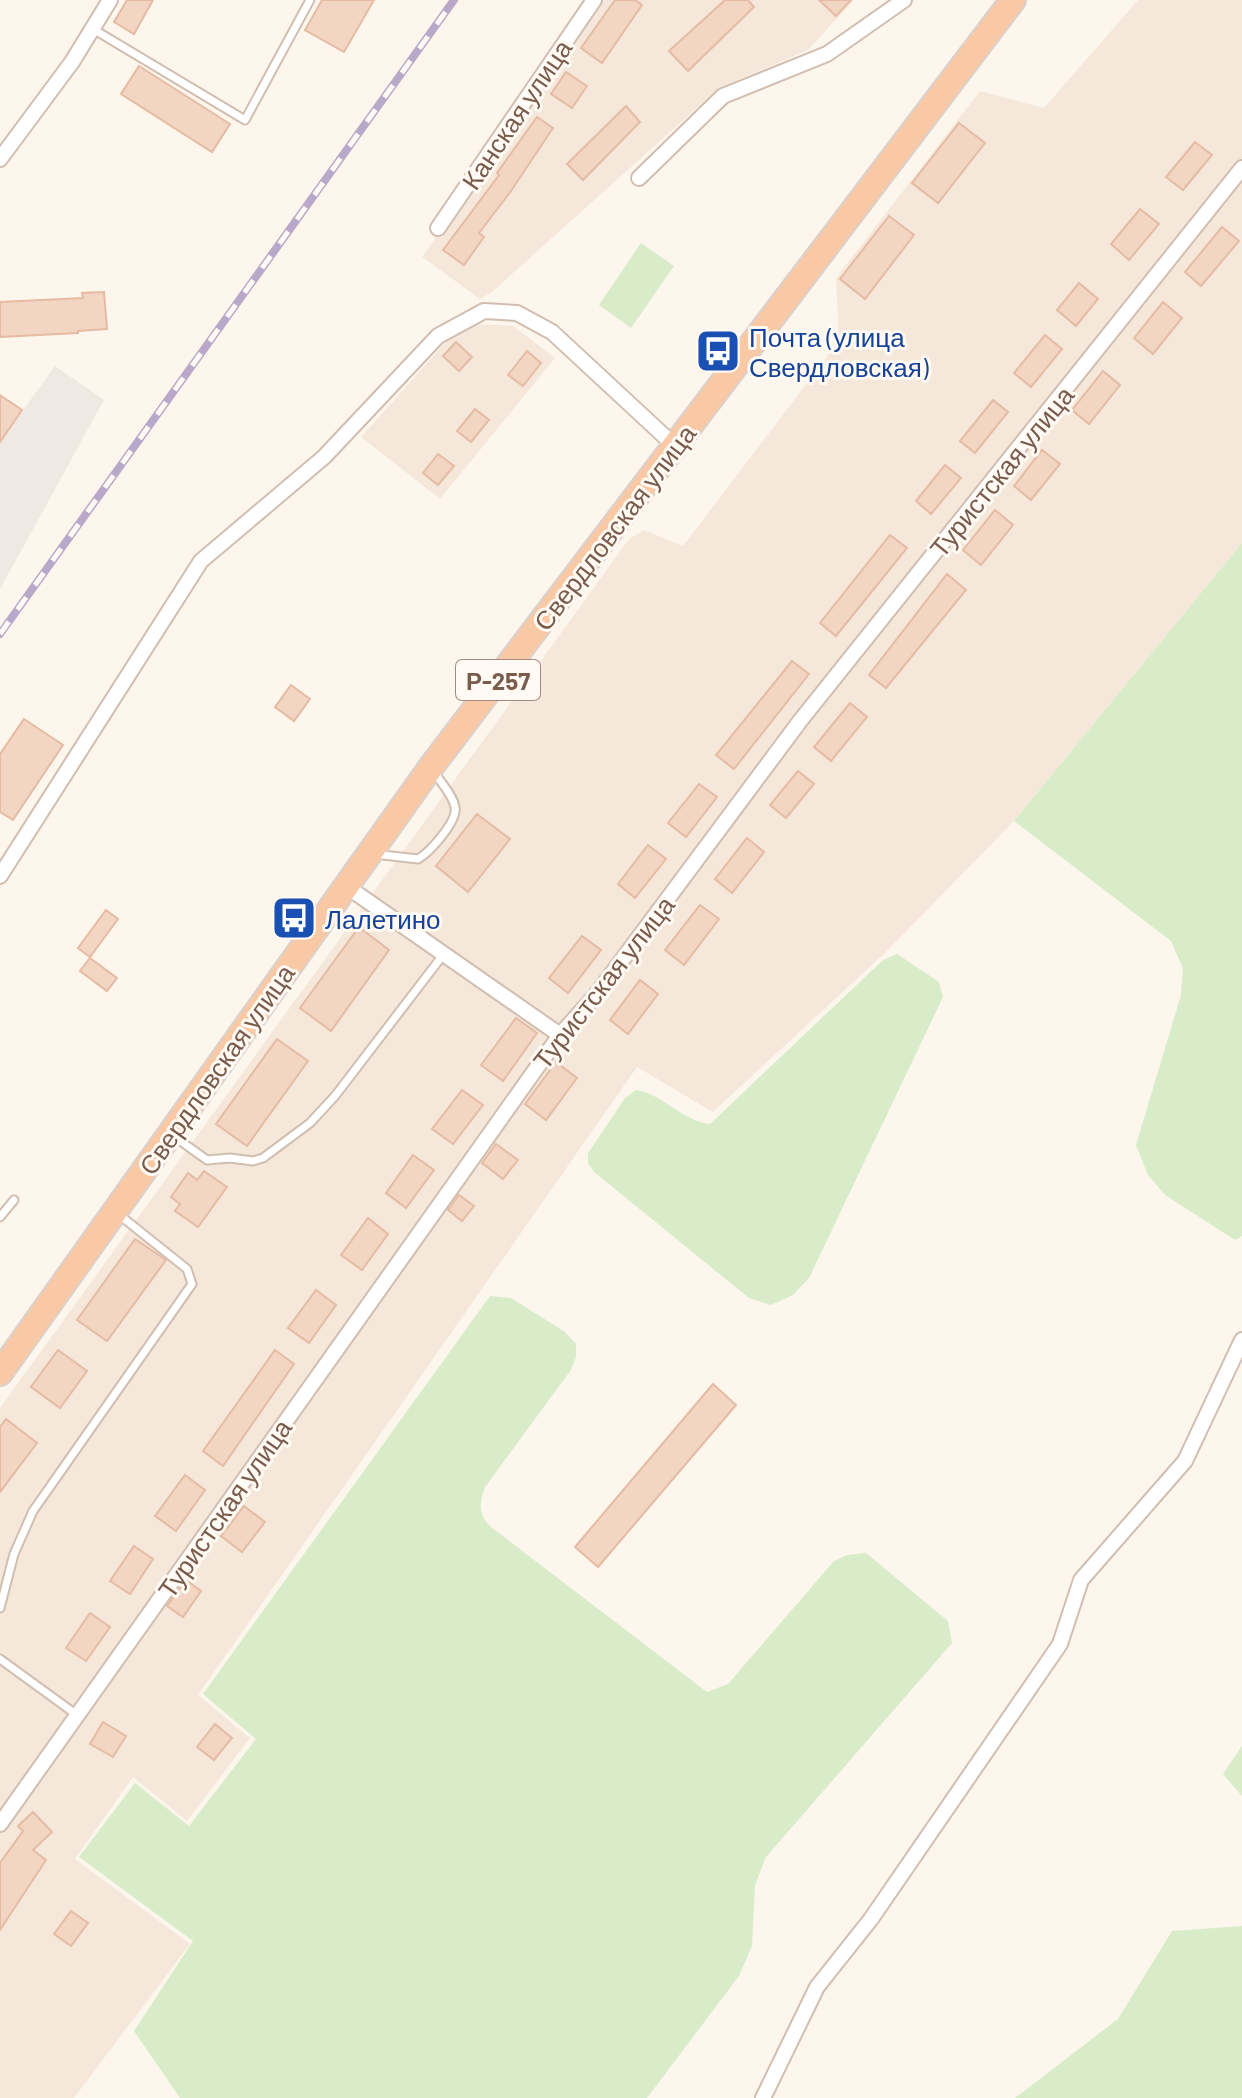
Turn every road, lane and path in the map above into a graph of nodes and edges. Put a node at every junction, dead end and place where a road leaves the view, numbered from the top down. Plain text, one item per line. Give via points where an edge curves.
1 (110, 0) edge
2 (310, 0) edge
3 (594, 0) edge
4 (904, 0) edge
5 (1013, 0) edge
6 (93, 29) junction
7 (0, 159) edge
8 (1242, 168) edge
9 (639, 178) dead end
10 (438, 228) dead end
11 (675, 446) junction
12 (431, 767) junction
13 (368, 853) junction
14 (0, 876) edge
15 (346, 886) junction
16 (443, 955) junction
17 (560, 1035) junction
18 (169, 1134) junction
19 (14, 1200) dead end
20 (115, 1211) junction
21 (0, 1217) edge
22 (1242, 1340) edge
23 (0, 1373) edge
24 (0, 1608) edge
25 (0, 1659) edge
26 (77, 1715) junction
27 (0, 1824) edge
28 (763, 2098) edge

1 - 6 street
2 - 6 lane via 245,120
3 - 10 street, Канская улица
4 - 9 street via 827,54 723,96
5 - 11 highway, Свердловская улица / Р-257
6 - 7 street
8 - 17 street, Туристская улица via 800,721 596,995
11 - 12 highway, Свердловская улица / Р-257
11 - 14 street via 552,332 517,313 484,311 438,336 324,457 201,561
12 - 13 highway, Свердловская улица / Р-257
12 - 13 lane via 455,804 456,815 430,852 418,859
13 - 15 highway, Свердловская улица / Р-257
15 - 16 street
15 - 18 highway, Свердловская улица / Р-257
16 - 17 street
16 - 18 lane via 335,1096 310,1123 263,1158 207,1160
17 - 26 street, Туристская улица
18 - 20 highway, Свердловская улица / Р-257
19 - 21 lane
20 - 23 highway, Свердловская улица / Р-257
20 - 24 lane via 187,1269 192,1284 33,1511 14,1554
22 - 28 street via 1185,1461 1081,1580 1060,1644 871,1919 817,1987
25 - 26 lane
26 - 27 street, Туристская улица

